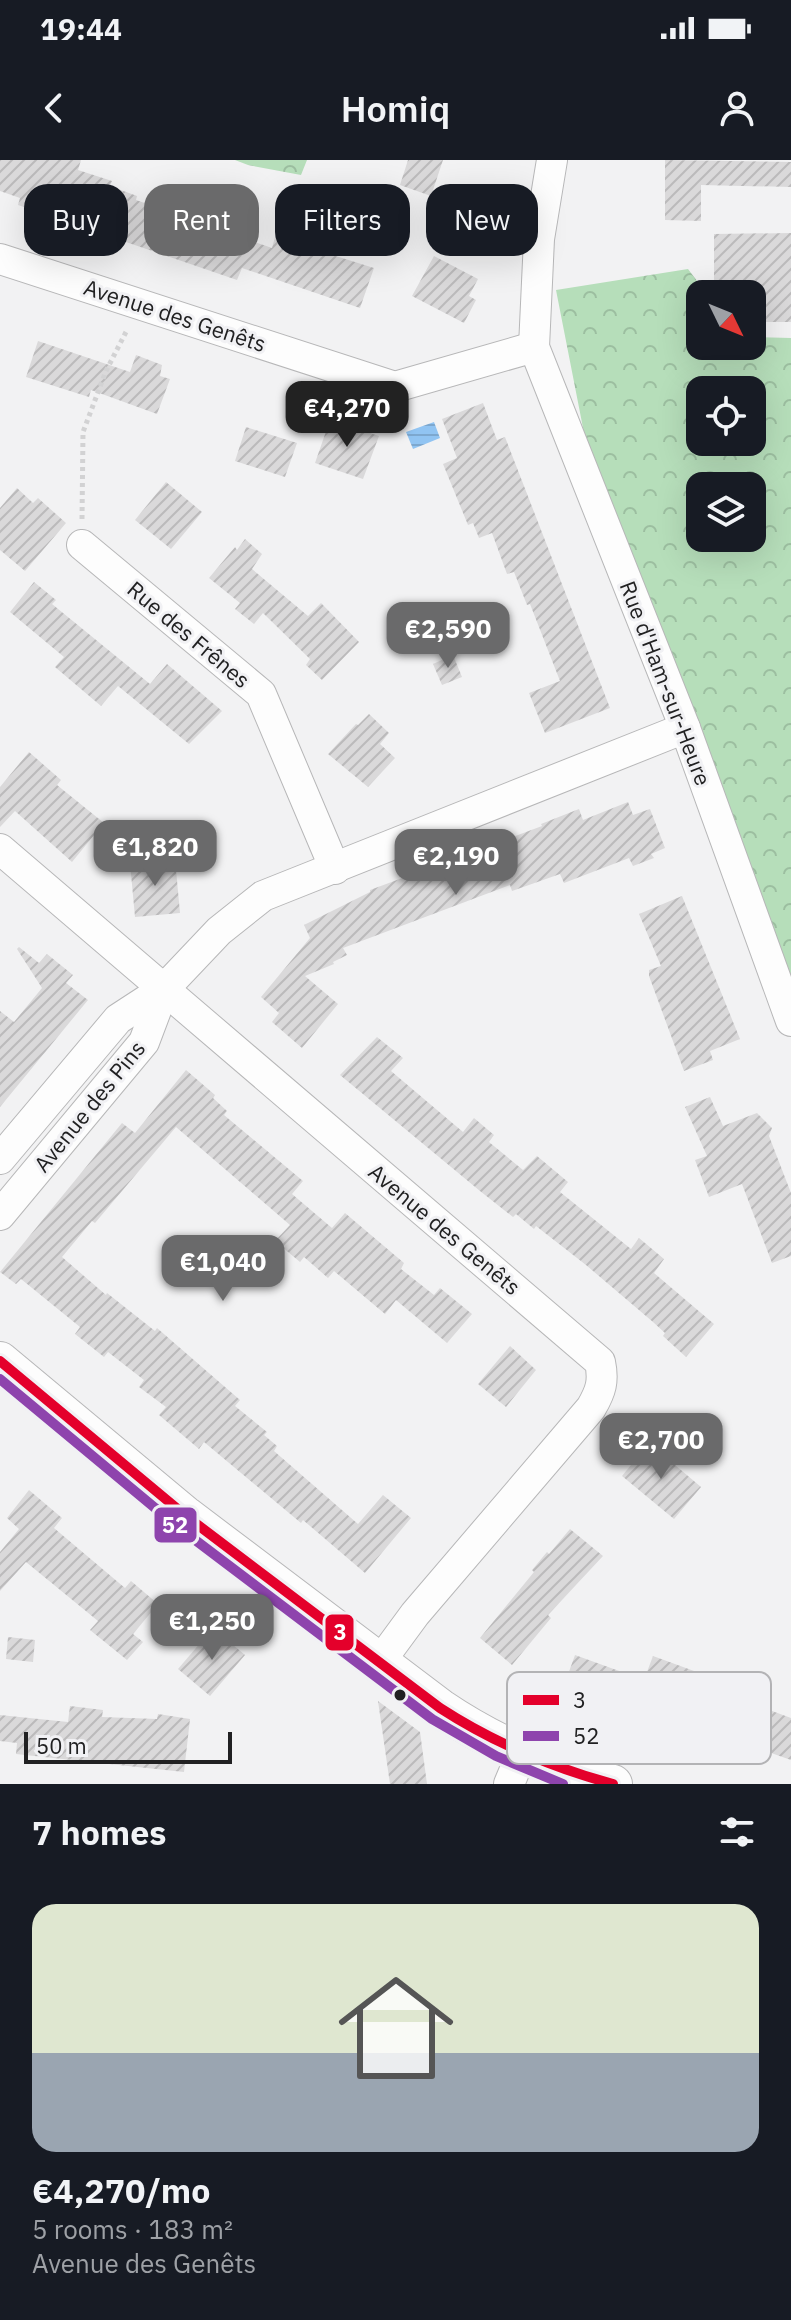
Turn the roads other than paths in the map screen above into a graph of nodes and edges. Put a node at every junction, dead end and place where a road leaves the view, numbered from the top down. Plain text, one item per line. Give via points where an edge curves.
1 (552, 160) edge
2 (0, 259) edge
3 (534, 347) junction
4 (82, 545) road end
5 (685, 728) junction
6 (0, 849) edge
7 (335, 869) junction
8 (164, 989) junction
9 (791, 1021) edge
10 (0, 1159) edge
11 (0, 1215) edge
12 (0, 1361) edge
13 (379, 1663) junction
14 (507, 1762) edge
15 (516, 1769) edge
16 (613, 1784) edge

1 - 3 street via 539,239
2 - 3 street, Avenue des Genêts via 395,387
3 - 5 street, Rue d'Ham-sur-Heure
4 - 7 street, Rue des Frênes via 261,694
5 - 7 street, Avenue des Pins
5 - 9 street, Rue d'Ham-sur-Heure
6 - 8 street, Avenue des Genêts
7 - 8 street, Avenue des Pins via 263,896 219,931
8 - 10 street, Avenue des Pins via 118,1019
8 - 11 street, Avenue des Pins via 144,1042
8 - 13 street, Avenue des Genêts via 600,1362 601,1391 591,1408
12 - 13 street via 186,1516
13 - 14 street
15 - 16 street via 560,1768

